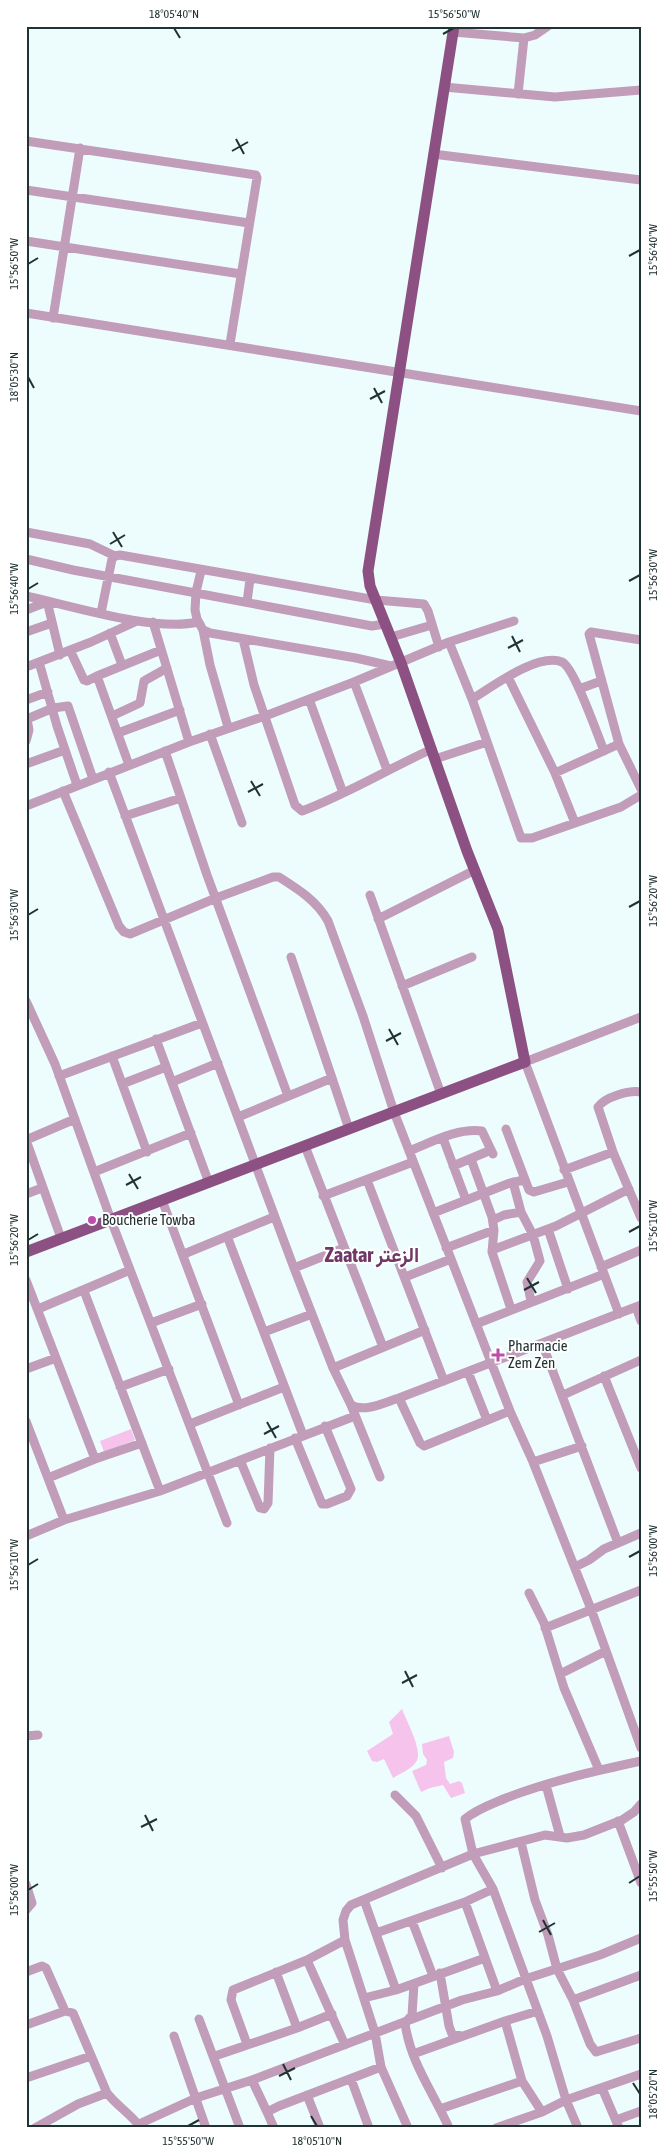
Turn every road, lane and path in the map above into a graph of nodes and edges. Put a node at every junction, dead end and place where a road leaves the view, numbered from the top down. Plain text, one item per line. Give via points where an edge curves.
1 (548, 26) edge
2 (453, 29) edge
3 (524, 38) junction
4 (444, 87) junction
5 (641, 90) edge
6 (518, 94) junction
7 (26, 140) edge
8 (80, 148) junction
9 (433, 154) junction
10 (641, 180) edge
11 (26, 190) edge
12 (73, 196) junction
13 (249, 223) junction
14 (26, 240) edge
15 (65, 247) junction
16 (241, 274) junction
17 (26, 312) edge
18 (53, 318) junction
19 (230, 344) junction
20 (398, 372) junction
21 (641, 411) edge
22 (26, 532) edge
23 (115, 556) junction
24 (26, 559) edge
25 (201, 571) junction
26 (109, 576) junction
27 (250, 579) junction
28 (196, 592) junction
29 (26, 596) edge
30 (376, 600) junction
31 (47, 601) junction
32 (248, 602) junction
33 (26, 610) edge
34 (101, 613) junction
35 (137, 621) junction
36 (514, 621) dead end
37 (153, 622) junction
38 (52, 623) junction
39 (385, 624) junction
40 (432, 625) junction
41 (200, 626) junction
42 (26, 632) edge
43 (110, 633) junction
44 (391, 637) junction
45 (243, 639) junction
46 (640, 641) edge
47 (449, 642) junction
48 (439, 647) junction
49 (70, 650) junction
50 (161, 650) junction
51 (60, 654) junction
52 (39, 662) junction
53 (122, 665) junction
54 (396, 665) junction
55 (26, 667) edge
56 (167, 668) junction
57 (97, 676) junction
58 (508, 678) junction
59 (601, 681) junction
60 (354, 682) junction
61 (578, 688) junction
62 (48, 692) junction
63 (309, 699) junction
64 (472, 699) junction
65 (26, 700) edge
66 (53, 708) junction
67 (180, 710) junction
68 (112, 716) junction
69 (265, 716) junction
70 (228, 727) junction
71 (118, 733) junction
72 (210, 734) junction
73 (26, 741) edge
74 (190, 742) junction
75 (487, 742) junction
76 (620, 744) junction
77 (65, 750) junction
78 (165, 751) junction
79 (604, 752) junction
80 (433, 754) junction
81 (26, 764) edge
82 (128, 765) junction
83 (387, 770) junction
84 (109, 772) junction
85 (555, 774) junction
86 (93, 779) junction
87 (78, 785) junction
88 (641, 789) edge
89 (63, 791) junction
90 (343, 794) junction
91 (641, 795) edge
92 (181, 798) junction
93 (26, 806) edge
94 (125, 816) junction
95 (575, 823) junction
96 (242, 824) dead end
97 (475, 870) junction
98 (370, 895) dead end
99 (216, 898) junction
100 (164, 919) junction
101 (378, 919) junction
102 (291, 957) dead end
103 (472, 957) dead end
104 (402, 986) junction
105 (26, 1001) edge
106 (641, 1017) edge
107 (30, 1022) edge
108 (202, 1023) junction
109 (156, 1039) junction
110 (112, 1056) junction
111 (525, 1062) junction
112 (218, 1063) junction
113 (166, 1067) junction
114 (59, 1076) junction
115 (332, 1078) junction
116 (172, 1082) junction
117 (122, 1084) junction
118 (641, 1092) edge
119 (441, 1094) junction
120 (288, 1096) junction
121 (394, 1112) junction
122 (238, 1117) junction
123 (75, 1119) junction
124 (506, 1129) dead end
125 (349, 1130) junction
126 (191, 1133) junction
127 (443, 1138) junction
128 (26, 1140) edge
129 (305, 1146) junction
130 (409, 1151) junction
131 (147, 1152) junction
132 (613, 1152) junction
133 (471, 1159) junction
134 (413, 1162) junction
135 (256, 1165) junction
136 (453, 1166) junction
137 (564, 1170) junction
138 (94, 1172) junction
139 (367, 1180) junction
140 (524, 1180) junction
141 (513, 1182) junction
142 (568, 1182) junction
143 (210, 1183) junction
144 (42, 1188) junction
145 (629, 1189) junction
146 (483, 1193) junction
147 (26, 1194) edge
148 (323, 1196) junction
149 (162, 1200) junction
150 (466, 1200) junction
151 (522, 1212) junction
152 (433, 1213) junction
153 (581, 1214) junction
154 (274, 1217) junction
155 (641, 1218) edge
156 (111, 1220) junction
157 (493, 1220) junction
158 (548, 1229) junction
159 (494, 1230) junction
160 (533, 1235) junction
161 (227, 1236) junction
162 (61, 1238) junction
163 (344, 1248) junction
164 (446, 1248) junction
165 (492, 1250) junction
166 (641, 1250) edge
167 (26, 1252) edge
168 (184, 1254) junction
169 (451, 1259) junction
170 (294, 1268) junction
171 (130, 1270) junction
172 (602, 1271) junction
173 (405, 1278) junction
174 (26, 1280) edge
175 (568, 1289) junction
176 (84, 1291) junction
177 (531, 1301) junction
178 (202, 1304) junction
179 (638, 1306) edge
180 (511, 1309) junction
181 (38, 1310) junction
182 (312, 1314) junction
183 (619, 1314) junction
184 (641, 1321) edge
185 (151, 1323) junction
186 (476, 1324) junction
187 (425, 1330) junction
188 (264, 1332) junction
189 (542, 1343) junction
190 (382, 1347) junction
191 (56, 1358) junction
192 (641, 1360) edge
193 (491, 1363) junction
194 (333, 1368) junction
195 (26, 1369) edge
196 (169, 1369) junction
197 (468, 1372) junction
198 (604, 1376) junction
199 (444, 1381) junction
200 (120, 1387) junction
201 (284, 1387) junction
202 (563, 1395) junction
203 (399, 1398) junction
204 (239, 1405) junction
205 (351, 1405) junction
206 (510, 1411) junction
207 (355, 1416) junction
208 (487, 1420) junction
209 (27, 1422) edge
210 (190, 1424) junction
211 (325, 1426) junction
212 (299, 1437) junction
213 (142, 1443) junction
214 (582, 1446) junction
215 (270, 1448) junction
216 (94, 1459) junction
217 (240, 1460) junction
218 (532, 1462) junction
219 (641, 1468) edge
220 (209, 1472) junction
221 (380, 1477) dead end
222 (48, 1478) junction
223 (160, 1491) junction
224 (64, 1520) junction
225 (227, 1522) dead end
226 (641, 1533) edge
227 (26, 1536) edge
228 (618, 1543) junction
229 (575, 1566) junction
230 (640, 1592) edge
231 (529, 1593) dead end
232 (591, 1609) junction
233 (545, 1628) junction
234 (606, 1651) junction
235 (560, 1674) junction
236 (38, 1735) dead end
237 (26, 1736) edge
238 (641, 1748) edge
239 (641, 1761) edge
240 (598, 1770) junction
241 (546, 1785) junction
242 (396, 1795) dead end
243 (641, 1804) edge
244 (618, 1821) junction
245 (560, 1836) junction
246 (521, 1842) junction
247 (472, 1854) junction
248 (442, 1868) junction
249 (641, 1882) edge
250 (26, 1884) edge
251 (493, 1889) junction
252 (364, 1900) junction
253 (465, 1902) junction
254 (26, 1910) edge
255 (412, 1921) junction
256 (376, 1933) junction
257 (641, 1938) edge
258 (344, 1940) junction
259 (485, 1958) junction
260 (307, 1960) junction
261 (557, 1969) junction
262 (26, 1972) edge
263 (276, 1972) junction
264 (437, 1975) junction
265 (641, 1975) edge
266 (525, 1979) junction
267 (414, 1984) junction
268 (396, 1990) junction
269 (497, 1991) junction
270 (364, 1998) junction
271 (573, 2000) junction
272 (446, 2007) junction
273 (64, 2011) junction
274 (538, 2012) junction
275 (332, 2014) junction
276 (199, 2019) dead end
277 (504, 2020) junction
278 (405, 2023) junction
279 (26, 2025) edge
280 (297, 2028) junction
281 (375, 2033) junction
282 (174, 2036) dead end
283 (464, 2036) junction
284 (641, 2038) edge
285 (247, 2044) junction
286 (345, 2045) junction
287 (413, 2054) junction
288 (91, 2056) junction
289 (215, 2056) junction
290 (381, 2067) junction
291 (641, 2074) edge
292 (26, 2078) edge
293 (252, 2080) junction
294 (351, 2080) junction
295 (522, 2081) junction
296 (602, 2088) junction
297 (226, 2089) junction
298 (107, 2094) junction
299 (307, 2095) junction
300 (196, 2098) junction
301 (566, 2100) junction
302 (440, 2109) junction
303 (641, 2111) edge
304 (267, 2112) junction
305 (542, 2112) junction
306 (617, 2124) edge
307 (140, 2126) edge
308 (35, 2128) edge
309 (206, 2128) edge
310 (240, 2128) edge
311 (274, 2128) edge
312 (320, 2128) edge
313 (369, 2128) edge
314 (408, 2128) edge
315 (449, 2128) edge
316 (496, 2128) edge
317 (578, 2128) edge

1 - 3 street
2 - 3 street
2 - 4 main road
3 - 6 street
4 - 6 street
4 - 9 main road
5 - 6 street via 555,97
7 - 8 street
8 - 12 street
8 - 13 street via 254,174 257,178
9 - 10 street
9 - 20 main road
11 - 12 street
12 - 13 street
12 - 15 street
13 - 16 street
14 - 15 street
15 - 16 street
15 - 18 street
16 - 19 street
17 - 18 street
18 - 19 street
19 - 20 street
20 - 21 street
20 - 30 main road via 368,559 370,586
22 - 23 street via 90,544
23 - 25 street
23 - 26 street
24 - 26 street
25 - 27 street
25 - 28 street
26 - 28 street
26 - 34 street
27 - 30 street
27 - 32 street
28 - 32 street
28 - 41 street via 195,610
29 - 31 street
30 - 39 main road
30 - 40 street via 424,604
31 - 33 street
31 - 34 street
31 - 38 street
32 - 39 street via 372,626
34 - 35 street
35 - 37 street
35 - 43 street
36 - 47 street
37 - 41 street
37 - 50 street
38 - 42 street
38 - 51 street
39 - 44 main road
40 - 44 street
40 - 48 street
41 - 45 street via 210,633
41 - 70 street
43 - 49 street
43 - 53 street
44 - 54 main road
45 - 54 street
45 - 69 street
46 - 59 street via 589,632
47 - 48 street
47 - 64 street
48 - 54 street
49 - 51 street
49 - 57 street via 84,680
50 - 53 street
50 - 56 street
51 - 52 street
52 - 55 street
52 - 62 street
53 - 57 street
54 - 60 street
54 - 80 main road
56 - 67 street
56 - 68 street via 144,681 140,703
57 - 68 street
58 - 61 street via 533,664 547,660 562,662
58 - 64 street
58 - 85 street
59 - 61 street
59 - 76 street
60 - 63 street
60 - 83 street
61 - 79 street
62 - 65 street
62 - 66 street
63 - 69 street
63 - 90 street
64 - 75 street
66 - 73 street via 27,719
66 - 77 street
66 - 86 street via 66,705 70,708
67 - 71 street
67 - 74 street
68 - 71 street
69 - 70 street
69 - 90 street via 297,808 302,811
70 - 72 street
71 - 82 street
72 - 74 street
72 - 96 street
74 - 78 street
75 - 80 street
75 - 95 street via 521,838 532,838
76 - 79 street
76 - 88 street
77 - 81 street
77 - 87 street
78 - 82 street
78 - 92 street
79 - 85 street
80 - 83 street
80 - 97 main road
82 - 84 street
83 - 90 street
84 - 86 street
84 - 94 street
85 - 95 street
86 - 87 street
87 - 89 street
89 - 93 street
89 - 100 street via 119,926 130,934
91 - 95 street via 621,807
92 - 94 street
92 - 99 street
94 - 100 street
97 - 101 street
97 - 111 main road via 498,929
98 - 101 street
99 - 100 street
99 - 120 street
99 - 121 street via 279,877 307,896 323,912 363,1016
100 - 108 street
101 - 104 street
102 - 115 street
103 - 104 street
104 - 119 street
105 - 107 street
106 - 111 street
107 - 114 street
108 - 109 street
108 - 112 street
109 - 110 street
109 - 113 street
110 - 114 street
110 - 117 street
111 - 119 main road
111 - 137 street
112 - 116 street
112 - 122 street
113 - 116 street
113 - 117 street
114 - 123 street
115 - 120 street
115 - 125 street
116 - 126 street
117 - 131 street
118 - 132 street via 614,1097 598,1105
119 - 121 main road
120 - 122 street
121 - 125 main road
121 - 130 street
122 - 135 street
123 - 128 street
123 - 138 street
124 - 140 street
125 - 129 main road
126 - 131 street
126 - 143 street
127 - 130 street
127 - 133 street via 466,1130 482,1131 492,1152
127 - 136 street
128 - 144 street
129 - 135 main road
129 - 148 street
130 - 134 street
131 - 138 street
132 - 137 street
132 - 145 street
133 - 136 street
133 - 146 street
134 - 139 street
134 - 152 street
135 - 143 main road
135 - 154 street
136 - 150 street
137 - 142 street
138 - 156 street
139 - 148 street
139 - 173 street
140 - 141 street
140 - 142 street via 532,1192
141 - 146 street
141 - 151 street
142 - 153 street
143 - 149 main road
144 - 147 street
144 - 162 street
145 - 153 street
145 - 155 street
146 - 150 street
146 - 157 street
148 - 163 street
149 - 156 main road
149 - 168 street
150 - 152 street
151 - 157 street
151 - 160 street
152 - 164 street
153 - 158 street
153 - 172 street
154 - 161 street
154 - 170 street
156 - 162 main road
156 - 171 street
157 - 159 street
158 - 160 street
158 - 175 street
159 - 164 street
159 - 165 street
160 - 165 street
160 - 177 street via 540,1261 527,1282
161 - 168 street
161 - 188 street
162 - 167 main road
163 - 170 street
163 - 190 street
164 - 169 street
165 - 180 street
166 - 172 street
168 - 178 street
169 - 173 street
169 - 186 street
170 - 182 street
171 - 176 street
171 - 185 street
172 - 175 street
172 - 183 street
173 - 187 street
174 - 181 street
175 - 177 street
176 - 181 street
176 - 200 street
177 - 180 street
178 - 185 street
178 - 204 street
179 - 183 street
179 - 184 street
180 - 186 street
181 - 191 street
182 - 188 street
182 - 194 street
183 - 189 street
185 - 196 street
186 - 193 street
187 - 190 street
187 - 199 street
188 - 201 street
189 - 193 street
189 - 202 street
190 - 194 street
191 - 195 street
191 - 216 street
192 - 198 street
193 - 197 street
193 - 206 street
194 - 205 street
196 - 200 street
196 - 210 street
197 - 199 street
197 - 208 street
198 - 202 street
198 - 219 street
199 - 203 street
200 - 213 street
201 - 204 street
201 - 212 street
202 - 214 street
203 - 205 street via 368,1408
203 - 208 street via 424,1446
204 - 210 street
205 - 207 street
206 - 208 street
206 - 218 street
207 - 211 street
207 - 221 street
209 - 222 street
210 - 220 street
211 - 212 street
211 - 212 street via 351,1489 348,1496 322,1504
212 - 215 street
213 - 216 street
213 - 223 street
214 - 218 street
214 - 228 street
215 - 217 street
215 - 217 street via 268,1503 264,1509 260,1508
216 - 222 street
217 - 220 street
218 - 229 street
220 - 223 street
220 - 225 street
222 - 224 street
223 - 224 street
224 - 227 street
226 - 228 street
228 - 229 street
229 - 232 street
230 - 232 street
231 - 233 street
232 - 233 street
232 - 234 street
233 - 235 street
234 - 235 street
234 - 238 street
235 - 240 street
236 - 237 street
239 - 240 street
240 - 241 street
241 - 245 street
241 - 247 street via 491,1804 468,1816 465,1822
242 - 248 street via 416,1816
243 - 244 street
244 - 245 street via 576,1837
244 - 249 street
245 - 246 street via 545,1835
246 - 247 street
246 - 261 street
247 - 248 street
247 - 251 street
248 - 252 street
250 - 254 street via 32,1903
251 - 253 street
251 - 266 street
252 - 256 street
252 - 258 street via 351,1905 346,1911
253 - 255 street
253 - 259 street
255 - 256 street
255 - 264 street
256 - 268 street
257 - 261 street
258 - 260 street
258 - 270 street
259 - 264 street
259 - 269 street
260 - 263 street
260 - 275 street
261 - 266 street
261 - 271 street
262 - 273 street via 42,1966 46,1968
263 - 280 street
263 - 285 street via 231,1993
264 - 267 street
264 - 272 street
265 - 271 street
266 - 269 street
266 - 274 street
267 - 268 street
267 - 278 street via 412,2015
268 - 270 street
269 - 272 street
270 - 281 street
271 - 284 street via 594,2051
272 - 278 street
272 - 283 street via 452,2034
273 - 279 street
273 - 288 street via 70,2011 76,2018
274 - 277 street
274 - 301 street
275 - 280 street
275 - 286 street
276 - 289 street
277 - 283 street
277 - 295 street
278 - 281 street
278 - 287 street
280 - 285 street
281 - 286 street
281 - 290 street
282 - 300 street
283 - 287 street
285 - 289 street
286 - 293 street
287 - 302 street
288 - 292 street
288 - 298 street
289 - 297 street
290 - 294 street
290 - 314 street
291 - 296 street
293 - 297 street
293 - 304 street
294 - 299 street
294 - 313 street
295 - 302 street
295 - 305 street
296 - 301 street
296 - 306 street
297 - 300 street
297 - 310 street
298 - 307 street
298 - 308 street via 78,2104
299 - 304 street
299 - 312 street
300 - 307 street
300 - 309 street
301 - 305 street
301 - 317 street
302 - 315 street
303 - 306 street
304 - 311 street
305 - 316 street

